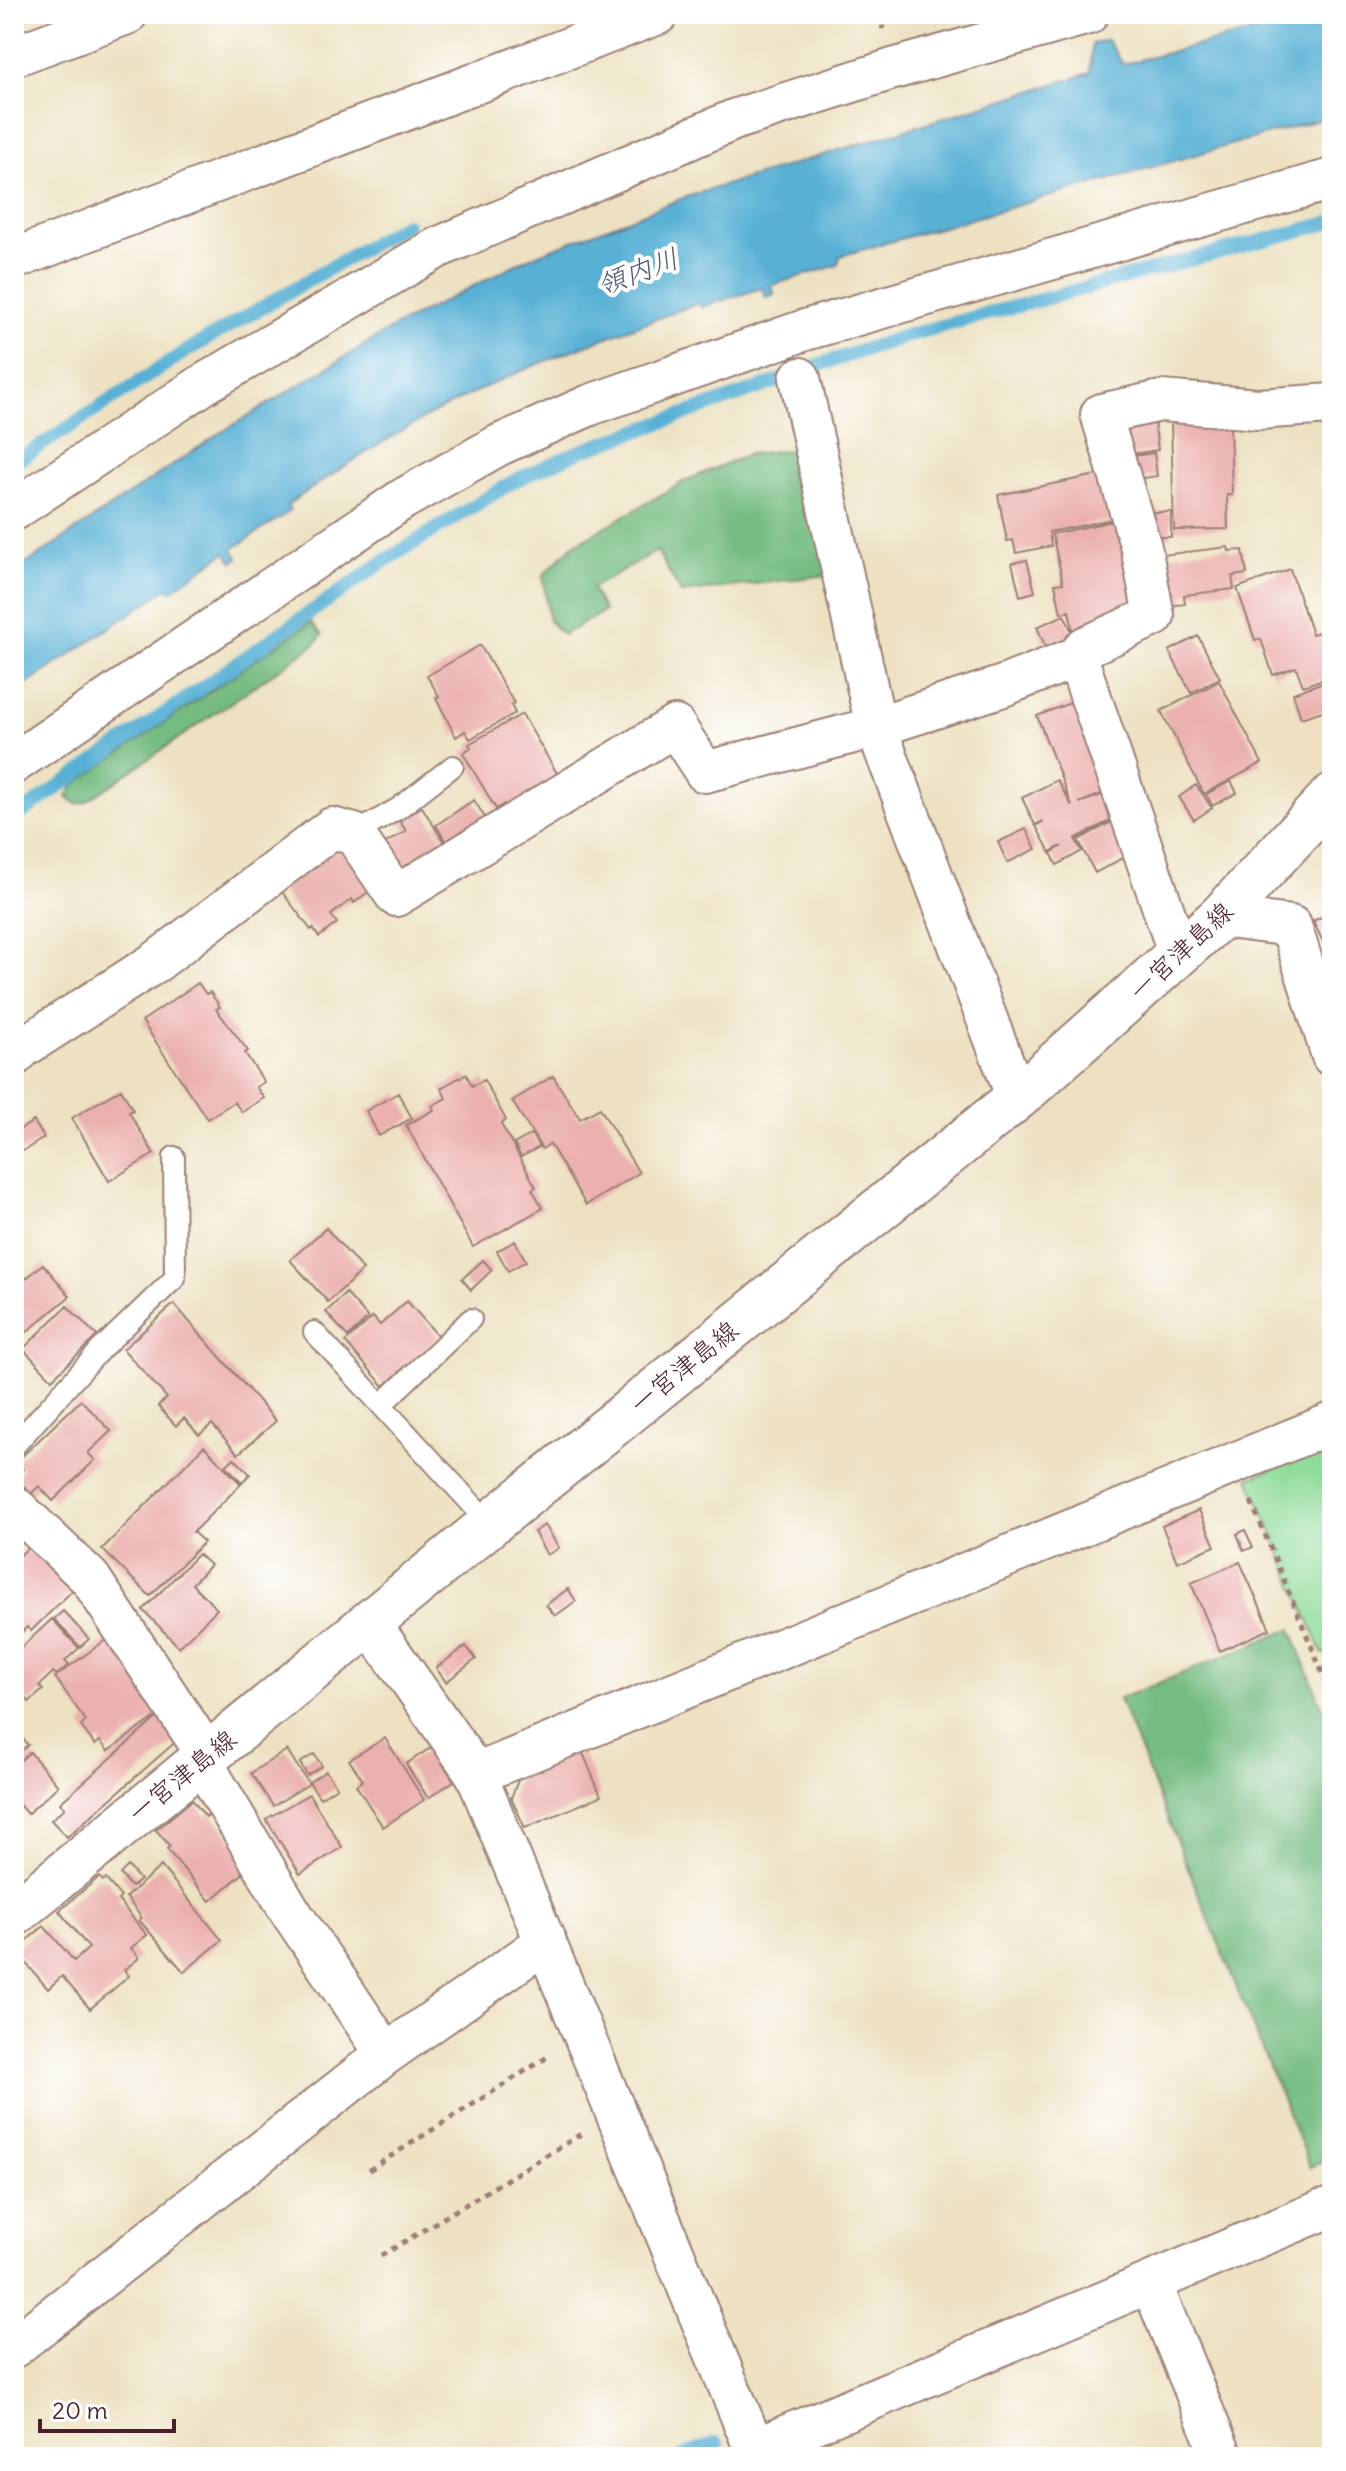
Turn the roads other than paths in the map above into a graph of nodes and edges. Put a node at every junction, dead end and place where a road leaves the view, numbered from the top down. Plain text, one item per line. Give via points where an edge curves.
1 (127, 14) edge
2 (658, 14) edge
3 (1088, 14) edge
4 (14, 56) edge
5 (1332, 179) edge
6 (14, 259) edge
7 (800, 378) dead end
8 (1332, 404) edge
9 (14, 510) edge
10 (1077, 657) junction
11 (876, 727) junction
12 (14, 763) edge
13 (453, 766) dead end
14 (1332, 796) edge
15 (354, 834) junction
16 (1220, 917) junction
17 (1179, 955) junction
18 (14, 1056) edge
19 (1332, 1056) edge
20 (1017, 1098) junction
21 (174, 1157) dead end
22 (471, 1319) dead end
23 (314, 1332) dead end
24 (381, 1405) junction
25 (1332, 1423) edge
26 (14, 1446) edge
27 (14, 1506) edge
28 (490, 1524) junction
29 (370, 1623) junction
30 (204, 1758) junction
31 (476, 1774) junction
32 (14, 1914) edge
33 (546, 1942) junction
34 (386, 2054) junction
35 (1323, 2210) dead end
36 (1151, 2283) junction
37 (14, 2347) edge
38 (756, 2453) edge
39 (1222, 2457) edge

1 - 4 street
2 - 6 street
3 - 9 street via 736,119 437,248 204,384
5 - 12 street via 805,330 590,405 499,445 403,499
7 - 11 street
8 - 10 street via 1258,409 1161,401 1101,414 1141,547 1154,616 1085,647
10 - 11 street
10 - 17 street
11 - 15 street via 705,772 675,726 396,896
11 - 20 street
13 - 15 lane via 399,808
14 - 16 main road, 一宮津島線
15 - 18 street via 332,828 156,962
16 - 17 main road, 一宮津島線
16 - 19 street via 1291,926
17 - 20 main road, 一宮津島線
20 - 28 main road, 一宮津島線
21 - 26 lane via 175,1278 101,1349
22 - 24 lane
23 - 24 lane
24 - 28 lane
25 - 31 street
27 - 30 street via 90,1578
28 - 29 main road, 一宮津島線
29 - 30 main road, 一宮津島線
29 - 31 street
30 - 32 main road, 一宮津島線
30 - 34 street via 290,1911
31 - 33 street
33 - 34 street
33 - 38 street
34 - 37 street
35 - 36 street
36 - 38 street
36 - 39 street

